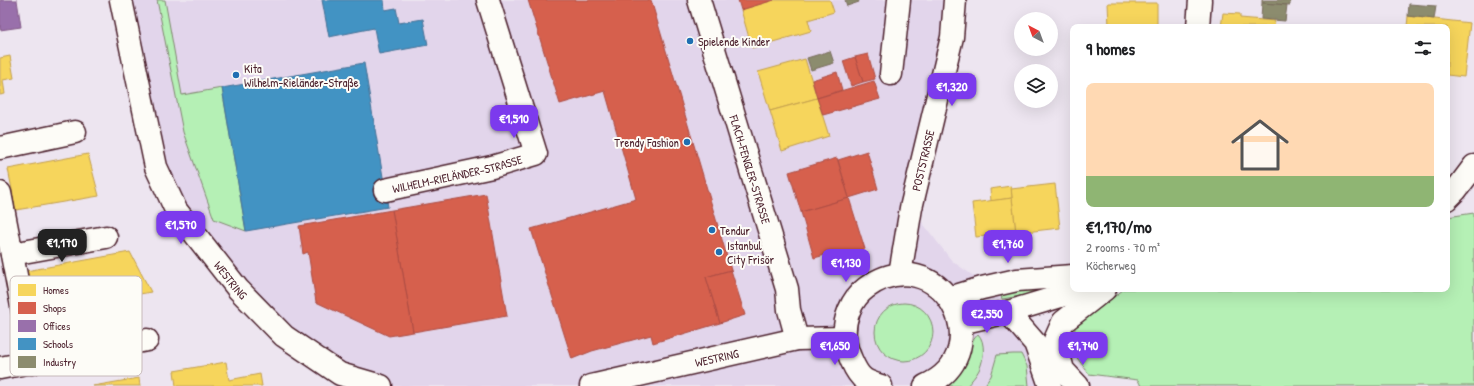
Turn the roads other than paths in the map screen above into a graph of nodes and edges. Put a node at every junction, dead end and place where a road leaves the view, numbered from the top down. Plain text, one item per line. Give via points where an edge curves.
1 (121, 0) edge
2 (488, 0) edge
3 (699, 0) edge
4 (899, 0) edge
5 (955, 0) edge
6 (1200, 0) edge
7 (1198, 24) edge
8 (891, 74) dead end
9 (75, 132) dead end
10 (0, 148) edge
11 (1474, 166) edge
12 (385, 190) dead end
13 (0, 193) edge
14 (1450, 196) edge
15 (106, 238) dead end
16 (12, 254) junction
17 (900, 274) junction
18 (16, 276) edge
19 (1070, 276) edge
20 (1074, 292) edge
21 (1101, 292) edge
22 (949, 298) junction
23 (1008, 312) junction
24 (960, 323) junction
25 (844, 338) junction
26 (797, 339) junction
27 (148, 340) dead end
28 (142, 341) edge
29 (10, 366) edge
30 (0, 368) edge
31 (868, 384) edge
32 (381, 386) edge
33 (590, 386) edge
34 (925, 386) edge
35 (1050, 386) edge
36 (1078, 386) edge

1 - 32 street, WESTRING via 156,167 176,210 238,289 284,336 340,374
2 - 12 street, WILHELM-RIELÄNDER-STRASSE via 536,154 492,167
3 - 26 street, FLACH-FENGLER-STRASSE via 787,289 789,310
4 - 8 street
5 - 17 street, POSTSTRASSE via 952,37 911,208
6 - 7 street
9 - 10 street
11 - 14 street
13 - 16 street
15 - 16 street
16 - 18 street
17 - 22 street via 911,274 933,283
17 - 25 street via 876,281 861,292 847,315
19 - 22 street via 1017,280
20 - 23 street
21 - 36 street via 1063,322 1055,340 1062,370
22 - 24 street
23 - 24 street
23 - 35 street via 1035,343
24 - 34 street via 961,338 955,359 935,382
25 - 26 street, WESTRING
25 - 31 street via 852,362
26 - 33 street, WESTRING
27 - 28 street
29 - 30 street

